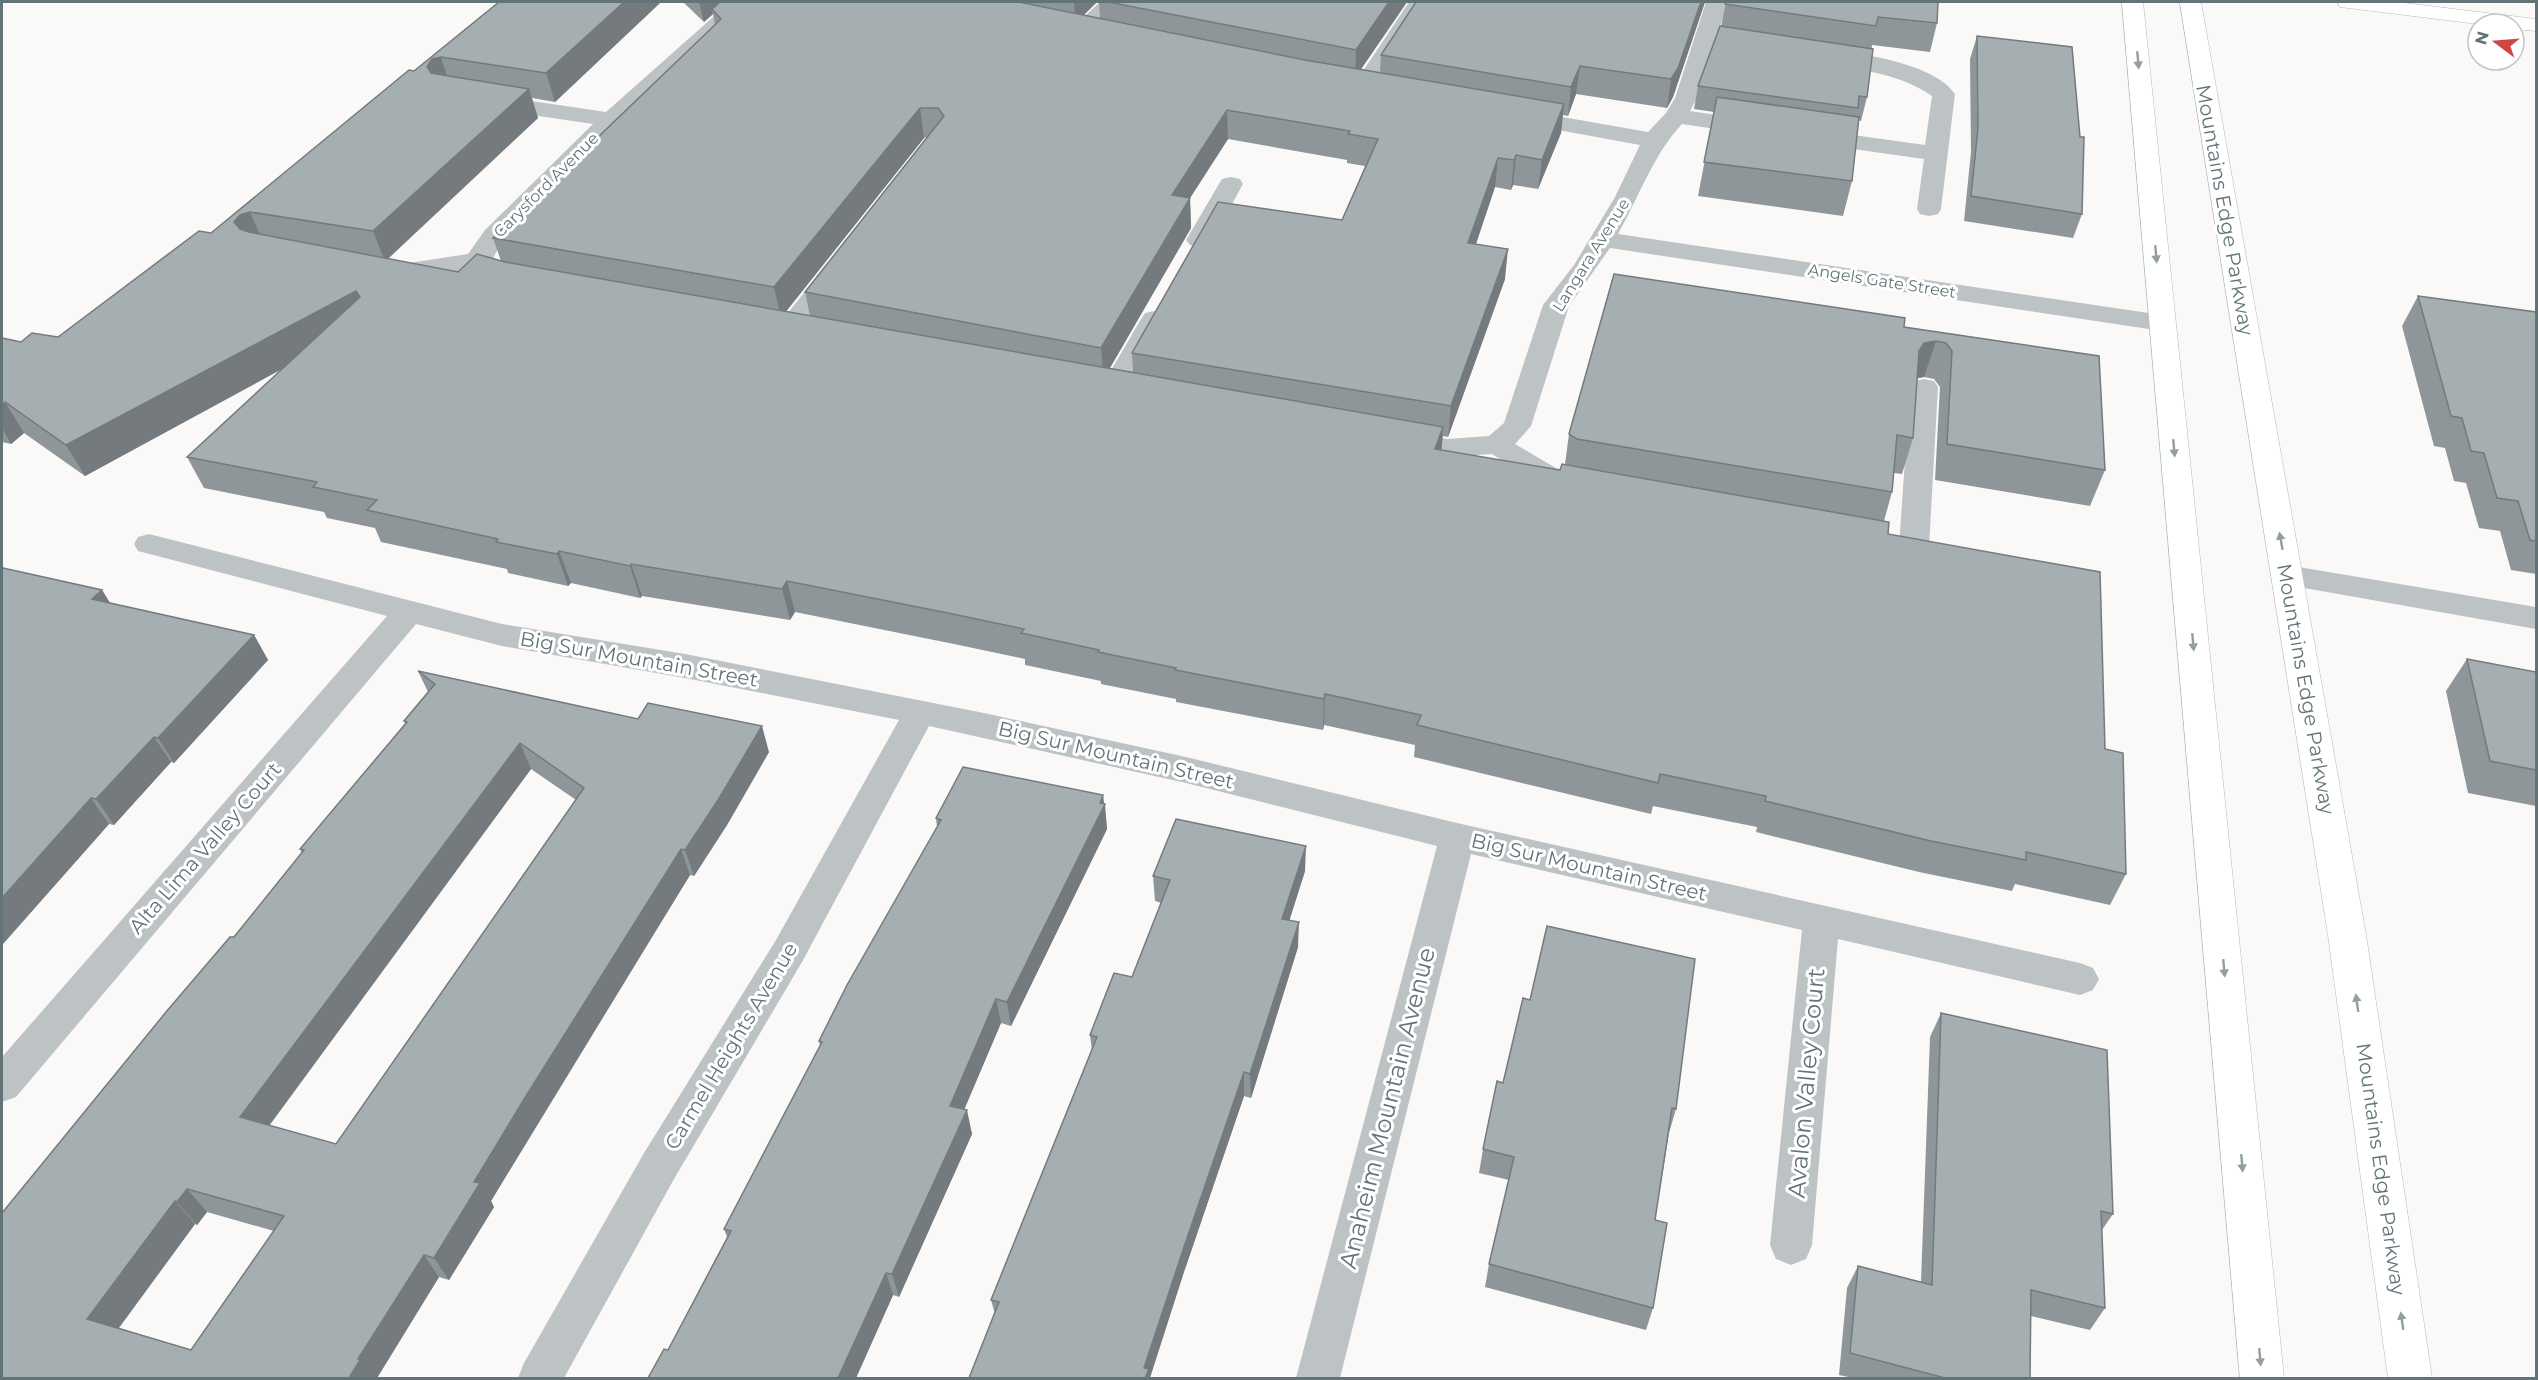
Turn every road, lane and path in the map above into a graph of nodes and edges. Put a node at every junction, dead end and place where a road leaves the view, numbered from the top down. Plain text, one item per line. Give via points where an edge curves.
1 (742, 2) edge
2 (1112, 2) edge
3 (1419, 2) edge
4 (1717, 2) edge
5 (2133, 2) edge
6 (2190, 2) edge
7 (2348, 2) edge
8 (2536, 25) edge
9 (1058, 27) edge
10 (1081, 32) junction
11 (1104, 37) edge
12 (1808, 54) edge
13 (1339, 85) edge
14 (1362, 89) junction
15 (1384, 93) edge
16 (473, 99) edge
17 (1495, 112) edge
18 (1676, 116) junction
19 (611, 120) junction
20 (1654, 140) junction
21 (1936, 154) junction
22 (1232, 184) dead end
23 (1929, 209) dead end
24 (1602, 239) junction
25 (847, 255) edge
26 (481, 256) junction
27 (1190, 257) edge
28 (364, 270) edge
29 (539, 286) edge
30 (1166, 298) edge
31 (2163, 323) junction
32 (820, 335) edge
33 (1924, 387) dead end
34 (1113, 391) edge
35 (1374, 436) edge
36 (1497, 445) junction
37 (1599, 491) edge
38 (149, 544) dead end
39 (1914, 546) edge
40 (2287, 576) junction
41 (409, 611) junction
42 (2536, 618) edge
43 (920, 712) junction
44 (1457, 837) junction
45 (1821, 921) junction
46 (2080, 979) dead end
47 (2, 1085) edge
48 (1791, 1245) dead end
49 (540, 1378) edge
50 (1318, 1378) edge
51 (2262, 1378) edge
52 (2410, 1378) edge

1 - 19 street, Carysford Avenue
2 - 10 street
3 - 14 street
4 - 18 street, Langara Avenue via 1717,41
5 -> 31 street
40 -> 6 street, Mountains Edge Parkway
7 - 8 street
9 - 10 street
10 - 11 street
12 - 21 street via 1887,66 1925,80 1944,94
13 - 14 street
14 - 15 street
16 - 19 street, Carysford Avenue
17 - 20 street
18 - 20 street, Langara Avenue
18 - 21 street
19 - 26 street, Carysford Avenue via 514,214
20 - 24 street, Langara Avenue
21 - 23 street
22 - 27 street
24 - 31 street, Angels Gate Street
24 - 36 street, Langara Avenue via 1556,305 1517,426
25 - 32 street via 778,327
26 - 28 street via 430,269
26 - 29 street via 490,275
30 - 34 street
31 -> 51 street
33 - 39 street
35 - 36 street via 1447,448
36 - 37 street via 1563,485
38 - 41 street, Big Sur Mountain Street
40 - 42 street
52 -> 40 street, Mountains Edge Parkway via 2347,935
41 - 43 street, Big Sur Mountain Street via 502,635
41 - 47 street, Alta Lima Valley Court
43 - 44 street, Big Sur Mountain Street via 1186,770
43 - 49 street, Carmel Heights Avenue via 789,951 659,1166
44 - 45 street, Big Sur Mountain Street
44 - 50 street, Anaheim Mountain Avenue
45 - 46 street, Big Sur Mountain Street
45 - 48 street, Avalon Valley Court

